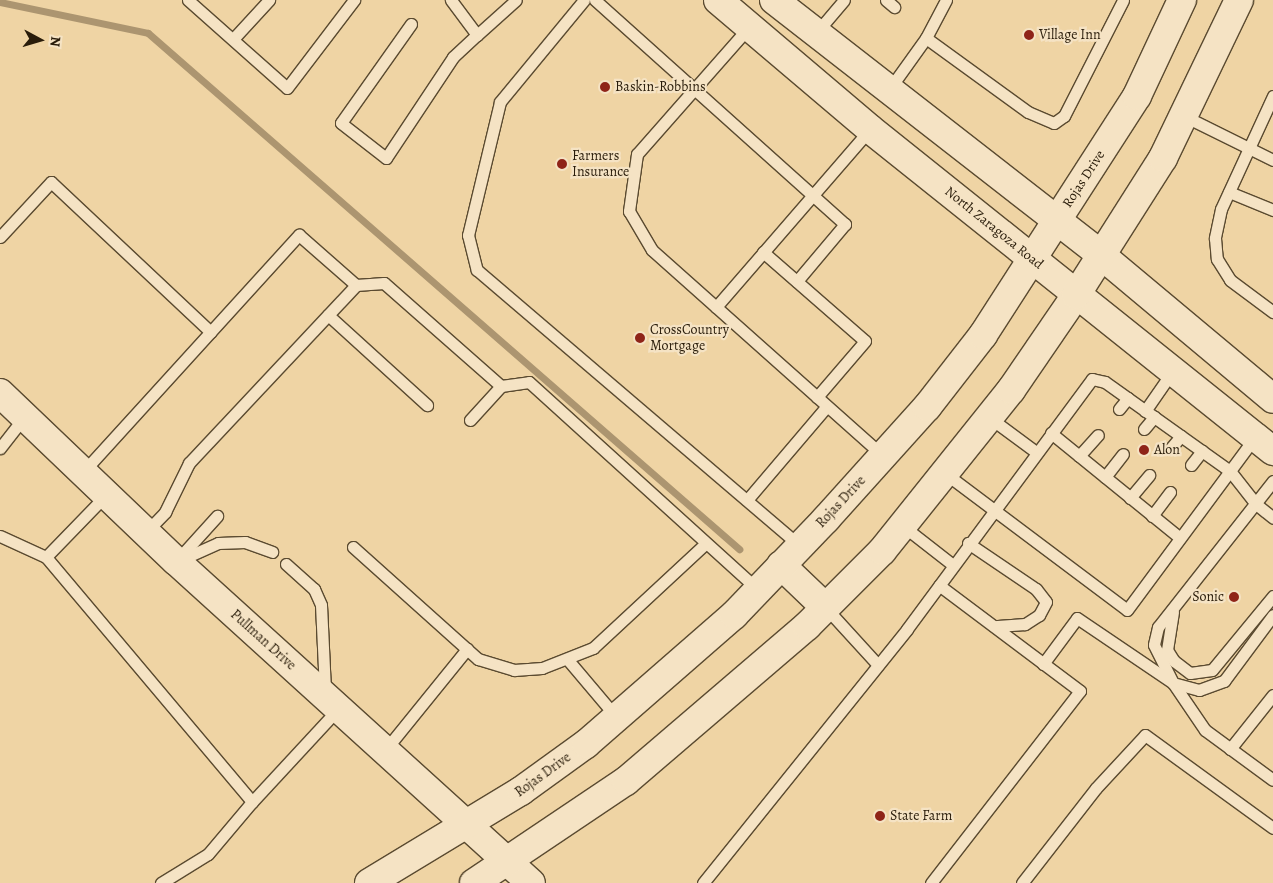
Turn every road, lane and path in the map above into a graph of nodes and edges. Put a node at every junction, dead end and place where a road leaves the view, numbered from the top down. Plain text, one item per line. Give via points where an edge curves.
1 (188, 0) edge
2 (269, 0) edge
3 (354, 0) edge
4 (451, 0) edge
5 (584, 0) edge
6 (595, 0) edge
7 (718, 0) edge
8 (774, 0) edge
9 (844, 0) edge
10 (946, 0) edge
11 (1123, 0) edge
12 (1182, 0) edge
13 (1239, 0) edge
14 (509, 2) edge
15 (411, 24) dead end
16 (748, 26) junction
17 (816, 34) junction
18 (477, 35) junction
19 (234, 38) junction
20 (926, 38) junction
21 (693, 88) junction
22 (888, 92) junction
23 (1273, 96) edge
24 (1184, 116) junction
25 (870, 128) junction
26 (1250, 148) junction
27 (1273, 160) edge
28 (1229, 192) junction
29 (812, 197) junction
30 (1273, 210) edge
31 (1055, 223) junction
32 (0, 238) edge
33 (763, 252) junction
34 (1101, 255) junction
35 (1032, 258) junction
36 (796, 281) junction
37 (356, 285) junction
38 (1076, 295) junction
39 (716, 307) junction
40 (1272, 309) edge
41 (328, 315) junction
42 (211, 332) junction
43 (1172, 372) junction
44 (500, 386) junction
45 (0, 393) edge
46 (817, 397) junction
47 (1128, 398) junction
48 (1273, 399) edge
49 (427, 405) dead end
50 (827, 406) junction
51 (1119, 409) dead end
52 (1150, 414) junction
53 (25, 416) junction
54 (990, 418) junction
55 (470, 420) dead end
56 (1144, 429) dead end
57 (1051, 433) junction
58 (1098, 435) dead end
59 (1181, 436) junction
60 (1264, 444) edge
61 (0, 448) edge
62 (1170, 449) dead end
63 (1202, 451) junction
64 (1036, 452) junction
65 (1122, 454) dead end
66 (883, 456) junction
67 (1080, 456) junction
68 (1191, 465) dead end
69 (1230, 471) junction
70 (83, 472) junction
71 (946, 474) junction
72 (1149, 475) dead end
73 (1105, 477) junction
74 (1273, 481) edge
75 (1170, 492) dead end
76 (107, 495) junction
77 (1130, 498) junction
78 (747, 500) junction
79 (1256, 504) junction
80 (993, 509) junction
81 (216, 516) dead end
82 (1152, 516) junction
83 (1273, 518) edge
84 (903, 526) junction
85 (146, 532) junction
86 (0, 536) edge
87 (1180, 538) junction
88 (706, 543) junction
89 (968, 543) junction
90 (800, 546) junction
91 (353, 547) dead end
92 (272, 552) dead end
93 (46, 557) junction
94 (176, 561) junction
95 (286, 564) dead end
96 (953, 565) junction
97 (782, 566) junction
98 (939, 585) junction
99 (758, 590) junction
100 (1273, 596) edge
101 (826, 608) junction
102 (1174, 610) junction
103 (1273, 615) edge
104 (994, 626) junction
105 (467, 649) junction
106 (568, 660) junction
107 (1043, 664) junction
108 (878, 665) junction
109 (1173, 683) junction
110 (1273, 696) edge
111 (332, 702) junction
112 (618, 718) junction
113 (386, 748) junction
114 (1230, 749) junction
115 (1273, 780) edge
116 (252, 802) junction
117 (468, 824) junction
118 (1273, 828) edge
119 (507, 862) junction
120 (161, 883) edge
121 (369, 883) edge
122 (474, 883) edge
123 (531, 883) edge
124 (703, 883) edge
125 (931, 883) edge
126 (1022, 883) edge

1 - 19 lane
2 - 19 lane
3 - 19 lane via 287,88
4 - 18 lane
5 - 78 lane via 500,102 468,235 477,270
6 - 21 lane
7 - 16 main road, North Zaragoza Road
8 - 17 main road
9 - 17 lane
10 - 20 lane
11 - 20 lane via 1064,116 1054,123 1028,112
12 - 31 main road, Rojas Drive via 1137,96
13 - 24 main road
14 - 18 lane
15 - 18 lane via 341,123 386,158 453,57
16 - 21 lane
16 - 25 main road, North Zaragoza Road
17 - 22 main road
20 - 22 lane
21 - 29 lane
21 - 39 lane via 637,154 629,211 652,250
22 - 31 main road
23 - 26 lane
24 - 26 lane
24 - 34 main road via 1163,158
25 - 29 lane
25 - 35 main road, North Zaragoza Road
26 - 27 lane
26 - 28 lane
28 - 30 lane
28 - 40 lane via 1215,238 1217,260 1230,280
29 - 33 lane
29 - 36 lane via 845,224
31 - 34 main road
31 - 35 main road, Rojas Drive
32 - 42 lane via 51,182
33 - 36 lane
33 - 39 lane
34 - 38 main road
34 - 48 main road
35 - 38 main road, North Zaragoza Road
35 - 66 main road, Rojas Drive via 983,335
36 - 46 lane via 865,341
37 - 41 lane
37 - 42 lane via 300,235
37 - 44 lane via 384,284
38 - 43 main road, North Zaragoza Road
38 - 54 main road
39 - 46 lane
41 - 49 lane
41 - 85 lane via 190,463 165,512
42 - 70 lane
43 - 52 lane
43 - 60 main road, North Zaragoza Road
44 - 55 lane
44 - 88 lane via 528,382
45 - 53 main road, Pullman Drive
46 - 50 lane
47 - 51 lane
47 - 52 lane
47 - 57 lane via 1105,382 1092,379
50 - 66 lane
50 - 78 lane
52 - 56 lane
52 - 59 lane
53 - 61 lane
53 - 70 main road, Pullman Drive
54 - 64 lane
54 - 71 main road
57 - 64 lane
57 - 67 lane
58 - 67 lane
59 - 62 lane
59 - 63 lane
60 - 69 lane
63 - 68 lane
63 - 69 lane
64 - 80 lane
65 - 73 lane
66 - 90 main road, Rojas Drive
67 - 73 lane
69 - 79 lane
69 - 87 lane
70 - 76 main road, Pullman Drive
71 - 80 lane
71 - 84 main road
72 - 77 lane
73 - 77 lane
74 - 79 lane
75 - 82 lane
76 - 85 main road, Pullman Drive
76 - 93 lane
77 - 82 lane
78 - 90 lane
79 - 83 lane
79 - 102 lane
80 - 87 lane via 1127,610
80 - 89 lane
81 - 94 lane
82 - 87 lane
84 - 96 lane
84 - 101 main road
85 - 94 main road, Pullman Drive
86 - 93 lane
88 - 99 lane
88 - 106 lane via 617,629
89 - 96 lane
89 - 104 lane via 1036,589 1046,602 1039,615 1025,624
90 - 97 main road, Rojas Drive
91 - 105 lane
92 - 94 lane via 245,542 218,543
93 - 116 lane
94 - 111 main road, Pullman Drive
95 - 111 lane via 314,589 321,605
96 - 98 lane
97 - 99 main road, Rojas Drive
97 - 101 main road
98 - 104 lane
98 - 108 lane
99 - 112 main road, Rojas Drive
100 - 102 lane via 1212,670 1190,673 1174,661 1167,650
101 - 108 lane
101 - 119 main road via 626,781
102 - 109 lane via 1158,627 1154,645
103 - 109 lane via 1224,680 1200,690
104 - 107 lane
105 - 106 lane via 478,659 514,670
105 - 113 lane
106 - 112 lane
107 - 109 lane via 1076,618
107 - 125 lane via 1080,691
108 - 124 lane
109 - 114 lane via 1204,730
110 - 114 lane
111 - 113 main road, Pullman Drive
111 - 116 lane
112 - 117 main road, Rojas Drive via 521,791
113 - 117 main road, Pullman Drive
114 - 115 lane
116 - 120 lane via 208,854
117 - 119 main road, Pullman Drive
117 - 121 main road, Rojas Drive
118 - 126 lane via 1145,735 1096,788
119 - 122 main road
119 - 123 main road, Pullman Drive

